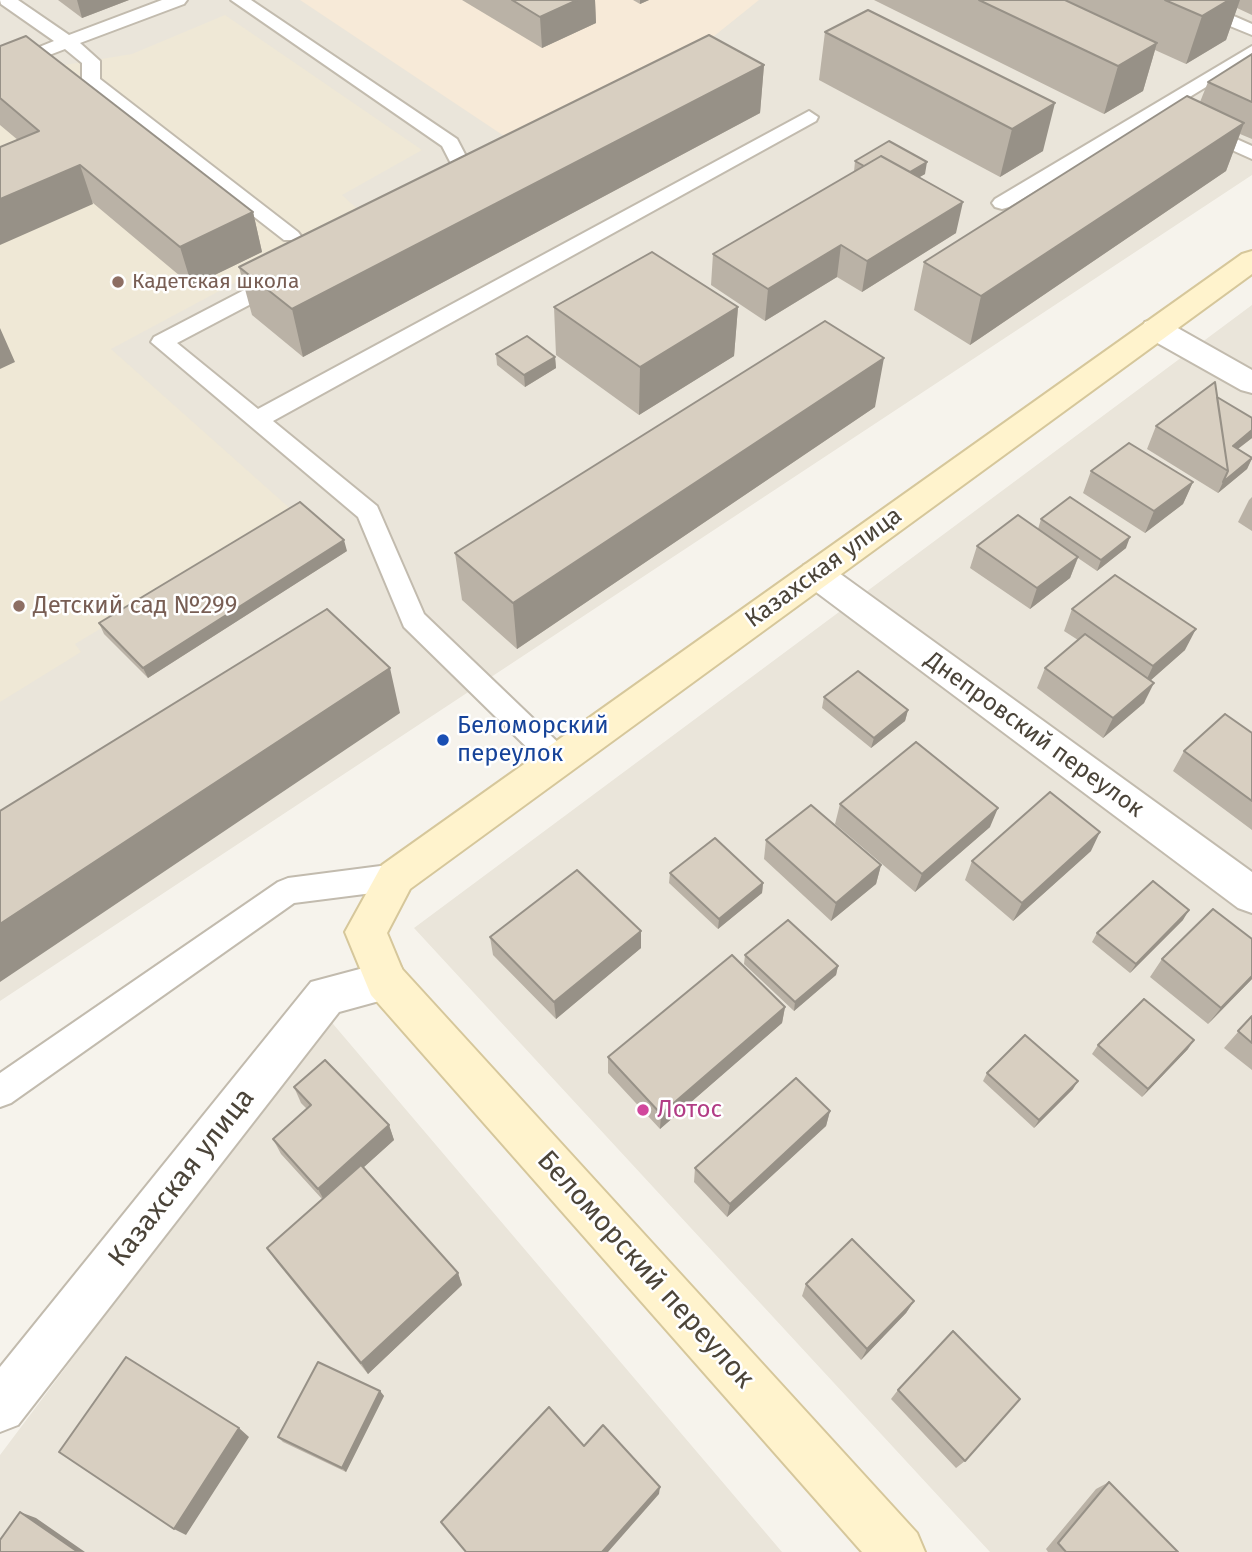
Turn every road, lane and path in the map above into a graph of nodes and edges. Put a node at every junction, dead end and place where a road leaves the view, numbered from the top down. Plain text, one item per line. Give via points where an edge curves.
1 (7, 0) edge
2 (178, 0) edge
3 (240, 0) edge
4 (1182, 0) edge
5 (1252, 30) edge
6 (67, 42) junction
7 (1252, 51) edge
8 (0, 69) edge
9 (1158, 108) junction
10 (809, 117) dead end
11 (1252, 153) edge
12 (493, 169) edge
13 (469, 181) junction
14 (444, 194) edge
15 (1002, 203) dead end
16 (291, 236) dead end
17 (1252, 260) edge
18 (297, 271) edge
19 (1156, 329) junction
20 (1252, 383) edge
21 (258, 419) junction
22 (817, 574) junction
23 (558, 760) junction
24 (396, 877) junction
25 (1252, 895) edge
26 (386, 981) junction
27 (0, 1092) edge
28 (0, 1407) edge
29 (898, 1552) edge

1 - 6 lane
2 - 6 lane
3 - 13 lane via 450,143
4 - 5 lane
6 - 8 lane
6 - 16 lane via 91,61 91,81
7 - 9 lane
9 - 11 lane
9 - 15 lane
10 - 21 lane
12 - 13 lane
13 - 14 lane
17 - 19 main road, Казахская улица
18 - 21 lane via 162,342
19 - 20 street
19 - 22 main road, Казахская улица
21 - 23 lane via 368,512 413,620
22 - 23 main road, Казахская улица
22 - 25 street, Днепровский переулок
23 - 24 main road, Казахская улица
24 - 26 main road, Беломорский переулок via 366,932
24 - 27 lane via 288,891
26 - 28 street, Казахская улица via 326,996
26 - 29 main road, Беломорский переулок

